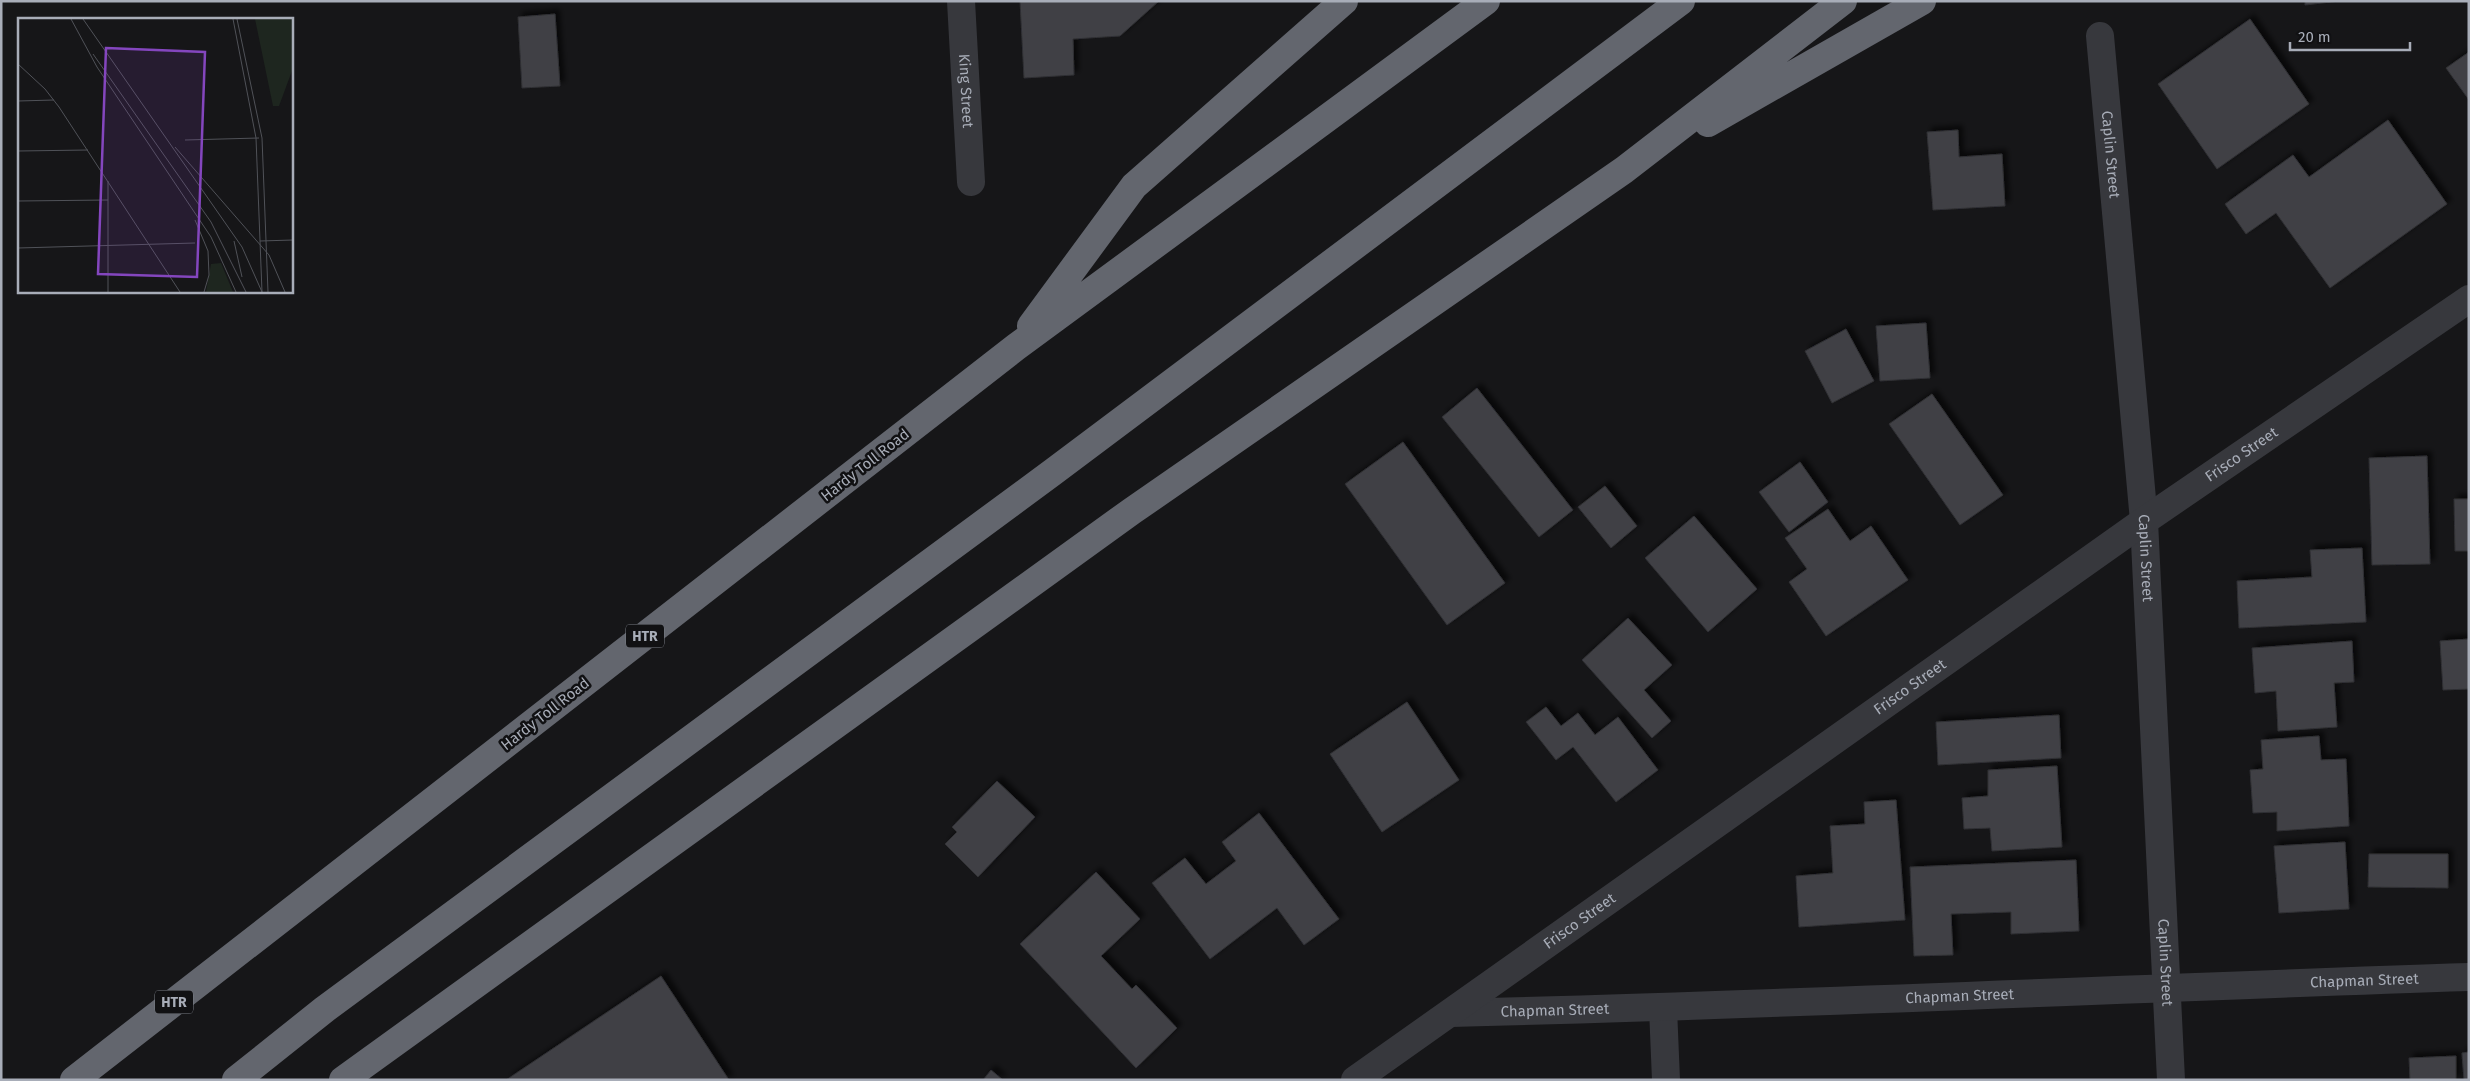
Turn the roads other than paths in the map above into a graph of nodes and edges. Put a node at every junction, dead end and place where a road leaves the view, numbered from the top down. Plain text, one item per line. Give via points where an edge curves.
1 (961, 1) edge
2 (1344, 1) edge
3 (1486, 1) edge
4 (1681, 1) edge
5 (1843, 1) edge
6 (1922, 1) edge
7 (2100, 36) dead end
8 (1624, 170) junction
9 (971, 182) dead end
10 (2469, 299) edge
11 (1016, 347) junction
12 (2144, 522) junction
13 (2469, 977) edge
14 (2166, 987) junction
15 (1664, 1008) junction
16 (1451, 1013) junction
17 (74, 1080) edge
18 (236, 1080) edge
19 (343, 1080) edge
20 (1355, 1080) edge
21 (1666, 1080) edge
22 (2171, 1080) edge

1 - 9 street, King Street
2 - 11 highway via 1134,186
3 - 11 highway
4 - 18 highway via 1053,472 325,1009
5 - 8 highway
6 - 8 highway
7 - 12 street, Caplin Street
8 - 19 highway via 1124,517
10 - 12 street, Frisco Street
11 - 17 highway, Hardy Toll Road / HTR
12 - 14 street, Caplin Street
12 - 16 street, Frisco Street
13 - 14 street, Chapman Street
14 - 15 street, Chapman Street
14 - 22 street, Caplin Street
15 - 16 street, Chapman Street
15 - 21 street
16 - 20 street, Frisco Street

